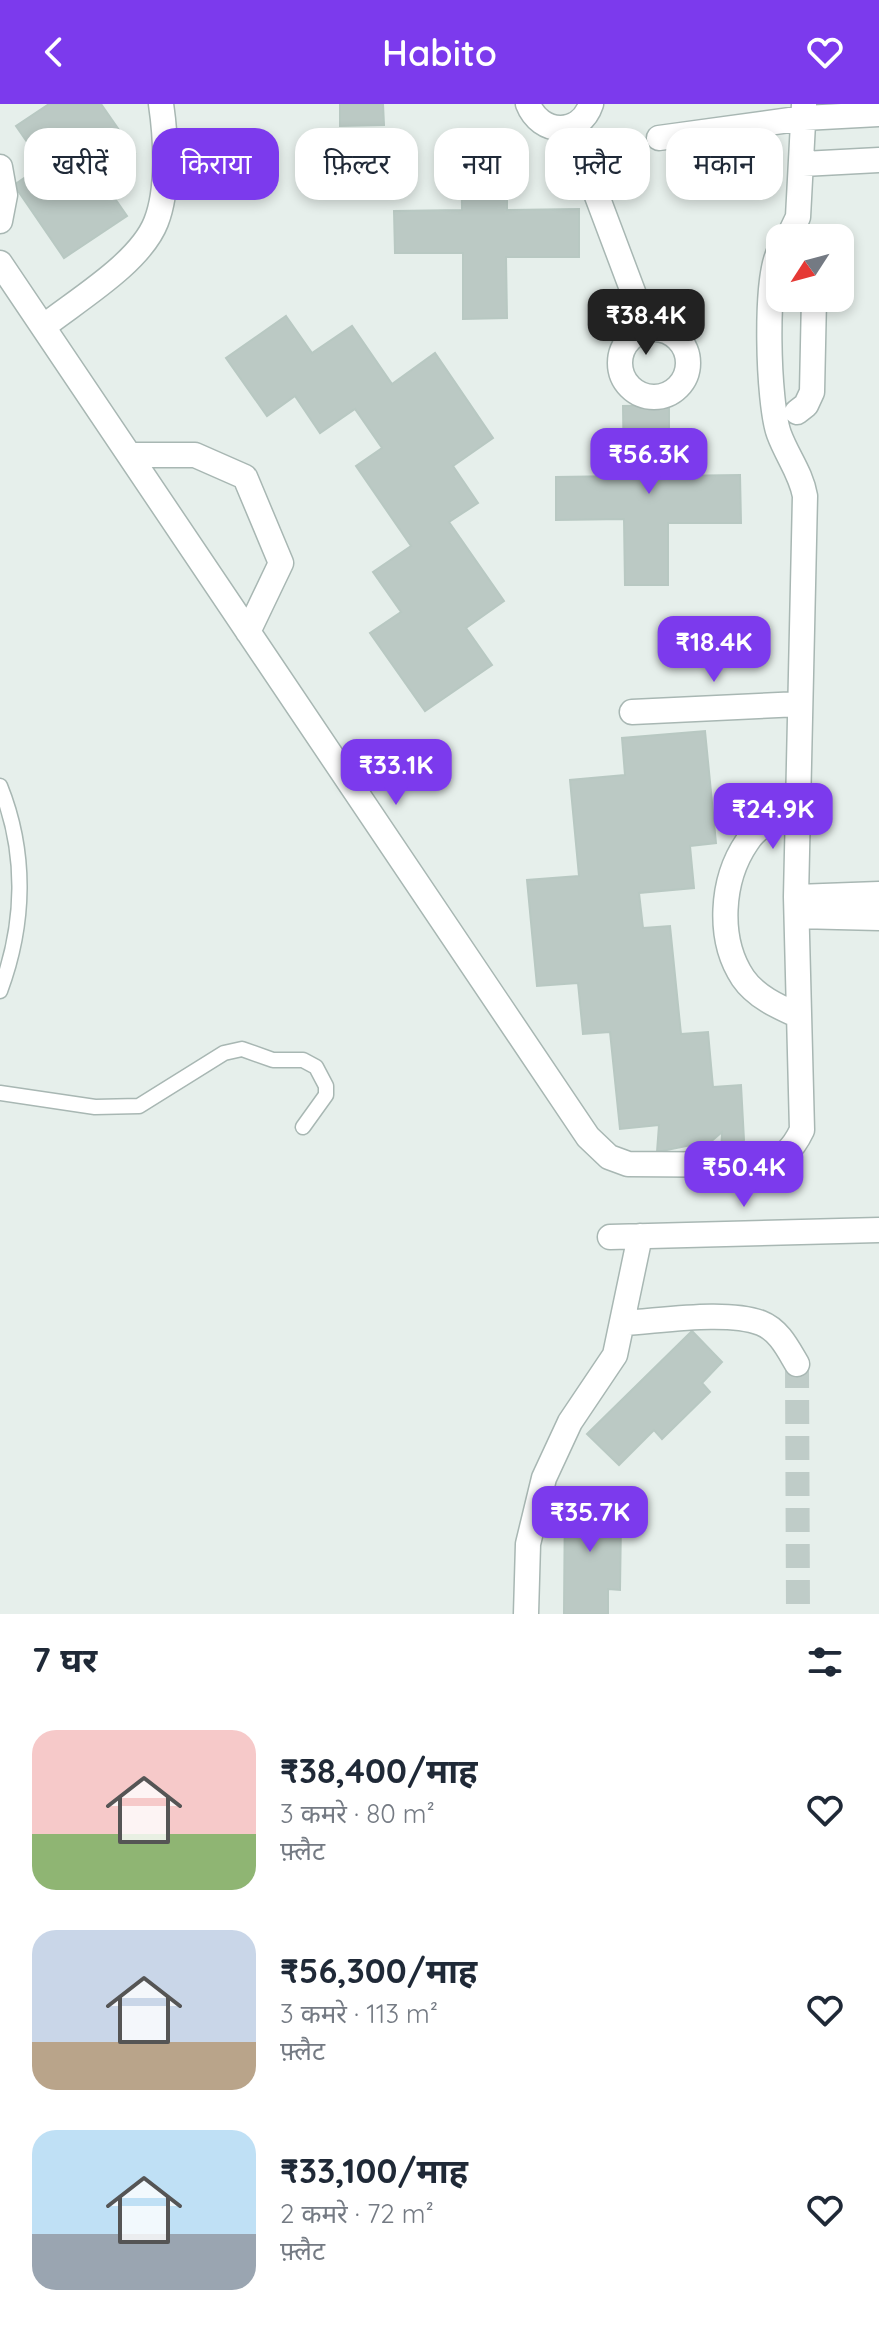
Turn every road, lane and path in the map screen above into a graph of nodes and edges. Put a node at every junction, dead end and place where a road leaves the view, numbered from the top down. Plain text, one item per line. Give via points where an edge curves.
1 (161, 104) edge
2 (528, 104) edge
3 (591, 104) edge
4 (804, 111) edge
5 (879, 114) edge
6 (571, 127) junction
7 (659, 138) dead end
8 (879, 160) edge
9 (803, 164) junction
10 (0, 167) edge
11 (0, 221) edge
12 (795, 224) edge
13 (0, 263) edge
14 (771, 312) edge
15 (814, 312) edge
16 (43, 327) junction
17 (647, 329) dead end
18 (797, 412) dead end
19 (130, 455) junction
20 (248, 632) junction
21 (800, 704) junction
22 (632, 712) dead end
23 (0, 786) edge
24 (798, 807) junction
25 (879, 894) edge
26 (797, 906) junction
27 (879, 918) edge
28 (0, 991) edge
29 (799, 1016) junction
30 (0, 1093) edge
31 (303, 1127) dead end
32 (879, 1230) edge
33 (640, 1236) junction
34 (610, 1237) dead end
35 (623, 1323) junction
36 (797, 1364) tunnel mouth
37 (526, 1614) edge

1 - 16 street via 162,185 156,222 132,257
2 - 6 street via 539,122
3 - 6 street
4 - 5 street
4 - 7 street
4 - 9 street
6 - 17 street
8 - 9 street
9 - 12 street
10 - 11 street via 5,195
13 - 16 street
14 - 21 street via 770,378 780,435 802,477 805,496
15 - 18 street via 812,392
16 - 19 street
19 - 20 street
19 - 20 street via 195,455 245,477 281,563
20 - 29 street via 588,1137 609,1157 628,1164 761,1165 781,1159 802,1130
21 - 22 street
21 - 24 street
23 - 28 lane via 17,843 21,881 19,914
24 - 26 street
24 - 29 street via 772,818 747,840 731,875 725,915 729,948 744,980 772,1004
25 - 26 street
26 - 27 street
26 - 29 street
30 - 31 lane via 95,1107 139,1106 224,1053 242,1049 316,1067 326,1095
32 - 33 street
33 - 34 street
33 - 35 street
35 - 36 street via 721,1318 761,1323 776,1333
35 - 37 street via 615,1355 570,1422 544,1478 528,1544

